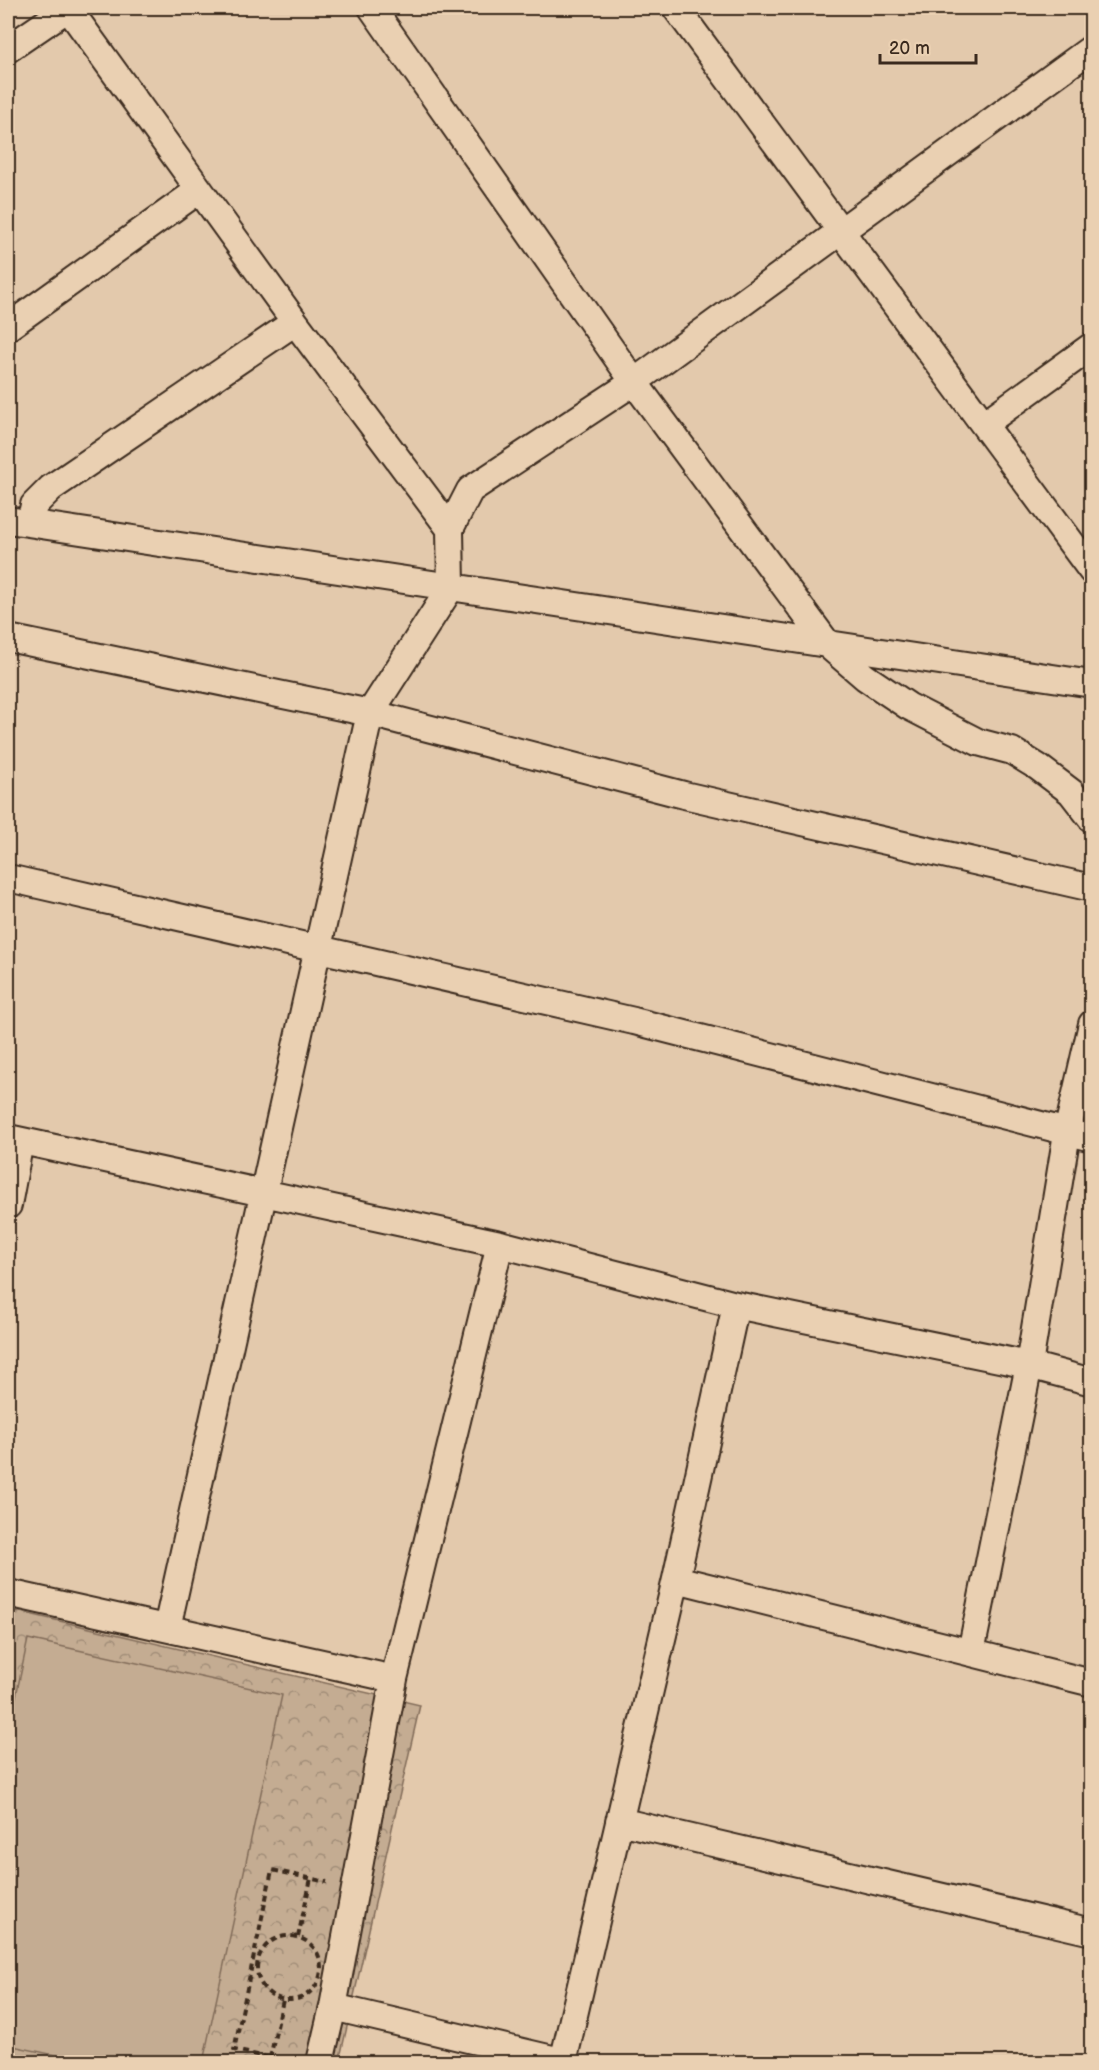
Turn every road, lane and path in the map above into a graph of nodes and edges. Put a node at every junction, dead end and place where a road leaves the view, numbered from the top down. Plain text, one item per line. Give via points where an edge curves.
1 (68, 8) edge
2 (372, 8) edge
3 (689, 12) edge
4 (1092, 48) edge
5 (8, 49) edge
6 (199, 190) junction
7 (841, 232) junction
8 (295, 322) junction
9 (8, 327) edge
10 (1092, 346) edge
11 (634, 382) junction
12 (984, 424) junction
13 (19, 522) edge
14 (450, 529) junction
15 (1084, 544) edge
16 (1092, 572) edge
17 (451, 588) junction
18 (8, 638) edge
19 (829, 646) junction
20 (1092, 684) edge
21 (370, 713) junction
22 (1092, 819) edge
23 (8, 878) edge
24 (1092, 888) edge
25 (317, 948) junction
26 (1092, 1024) edge
27 (1079, 1136) edge
28 (14, 1140) edge
29 (262, 1192) junction
30 (8, 1205) edge
31 (500, 1244) junction
32 (736, 1305) junction
33 (1029, 1365) junction
34 (1092, 1382) edge
35 (675, 1579) junction
36 (8, 1593) edge
37 (167, 1628) junction
38 (971, 1652) junction
39 (394, 1679) junction
40 (1092, 1683) edge
41 (619, 1821) junction
42 (311, 1878) junction
43 (338, 1884) dead end
44 (1092, 1932) edge
45 (298, 1937) junction
46 (255, 1961) junction
47 (283, 2000) junction
48 (333, 2007) junction
49 (270, 2058) junction
50 (289, 2062) edge
51 (320, 2062) edge
52 (564, 2062) edge

1 - 5 street
1 - 6 street
2 - 11 street
3 - 7 street
4 - 7 street
6 - 8 street
6 - 9 street
7 - 11 street
7 - 12 street
8 - 13 street via 51,488
8 - 14 street
10 - 12 street
11 - 14 street via 470,490
11 - 19 street
12 - 15 street
13 - 17 street
14 - 17 street
15 - 16 street
17 - 19 street
17 - 21 street
18 - 21 street
19 - 20 street
19 - 22 street via 908,706 1038,767 1071,792
21 - 24 street via 684,795
21 - 25 street
23 - 25 street
25 - 27 street via 634,1021
25 - 29 street
26 - 27 street
27 - 33 street
28 - 29 street
28 - 30 street
29 - 31 street
29 - 37 street
31 - 32 street
31 - 39 street
32 - 33 street
32 - 35 street
33 - 34 street
33 - 38 street
35 - 38 street
35 - 41 street
36 - 37 street
37 - 39 street
38 - 40 street
39 - 48 street
41 - 44 street
41 - 52 street
42 - 43 path
42 - 45 path
42 - 46 path via 272,1870
45 - 46 path via 275,1938
45 - 47 path via 314,1948 319,1957 319,1979 305,1996
46 - 47 path via 260,1982
46 - 49 path via 234,2050
47 - 49 path
48 - 51 street
48 - 52 street
49 - 50 path

